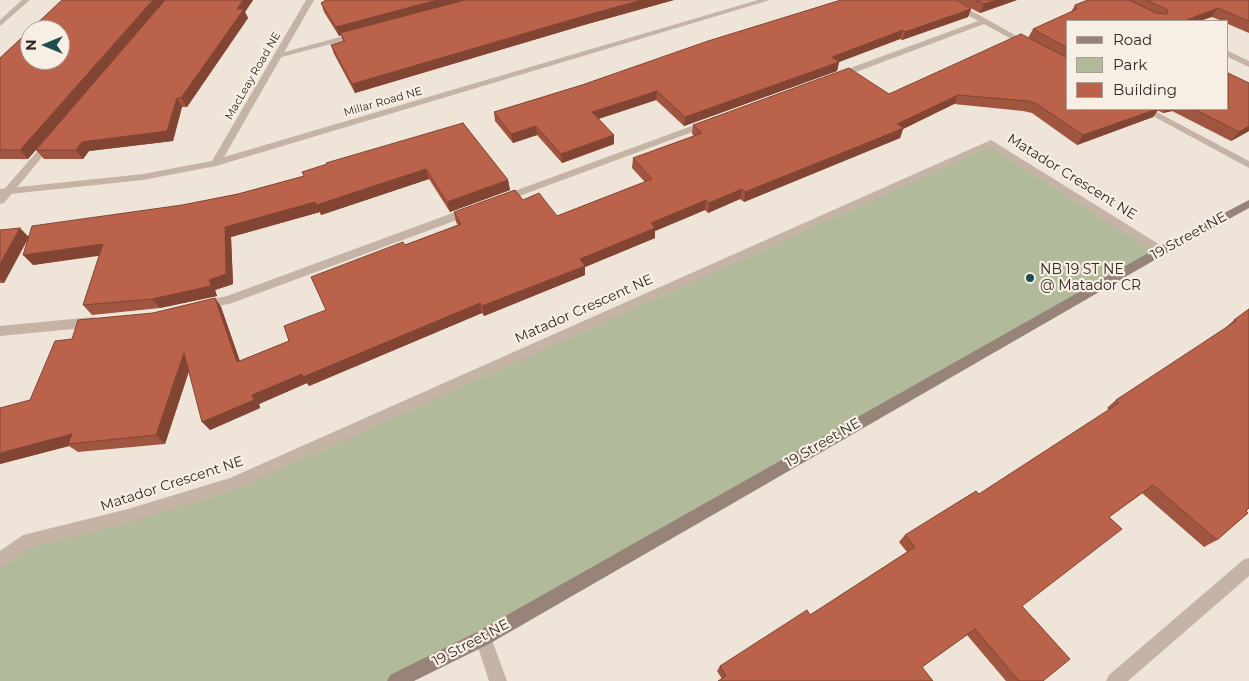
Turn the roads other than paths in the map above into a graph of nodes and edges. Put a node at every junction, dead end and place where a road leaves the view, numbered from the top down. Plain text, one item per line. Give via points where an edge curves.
1 (26, 0) edge
2 (310, 0) edge
3 (766, 0) edge
4 (946, 0) edge
5 (985, 21) junction
6 (0, 24) edge
7 (364, 32) edge
8 (1035, 48) edge
9 (1229, 54) edge
10 (278, 55) junction
11 (1249, 64) edge
12 (826, 80) edge
13 (1148, 110) edge
14 (714, 121) edge
15 (58, 133) edge
16 (216, 162) junction
17 (1249, 165) edge
18 (4, 192) edge
19 (0, 201) edge
20 (1249, 203) edge
21 (1161, 251) junction
22 (189, 308) edge
23 (103, 321) edge
24 (0, 331) edge
25 (0, 561) edge
26 (1249, 566) edge
27 (482, 638) junction
28 (396, 681) edge
29 (498, 681) edge
30 (1116, 681) edge

1 - 6 street
2 - 10 street, MacLeay Road NE
3 - 16 street, Millar Road NE
4 - 5 street
5 - 8 street
5 - 12 street
7 - 10 street
9 - 11 street
10 - 16 street, MacLeay Road NE
13 - 17 street
14 - 22 street via 228,300
15 - 18 street
16 - 18 street, Millar Road NE via 143,178
18 - 19 street
20 - 21 street, 19 Street NE
21 - 25 street, Matador Crescent NE via 991,143 232,484 128,516 28,540
21 - 27 street, 19 Street NE
23 - 24 street
26 - 30 street
27 - 28 street, 19 Street NE
27 - 29 street

